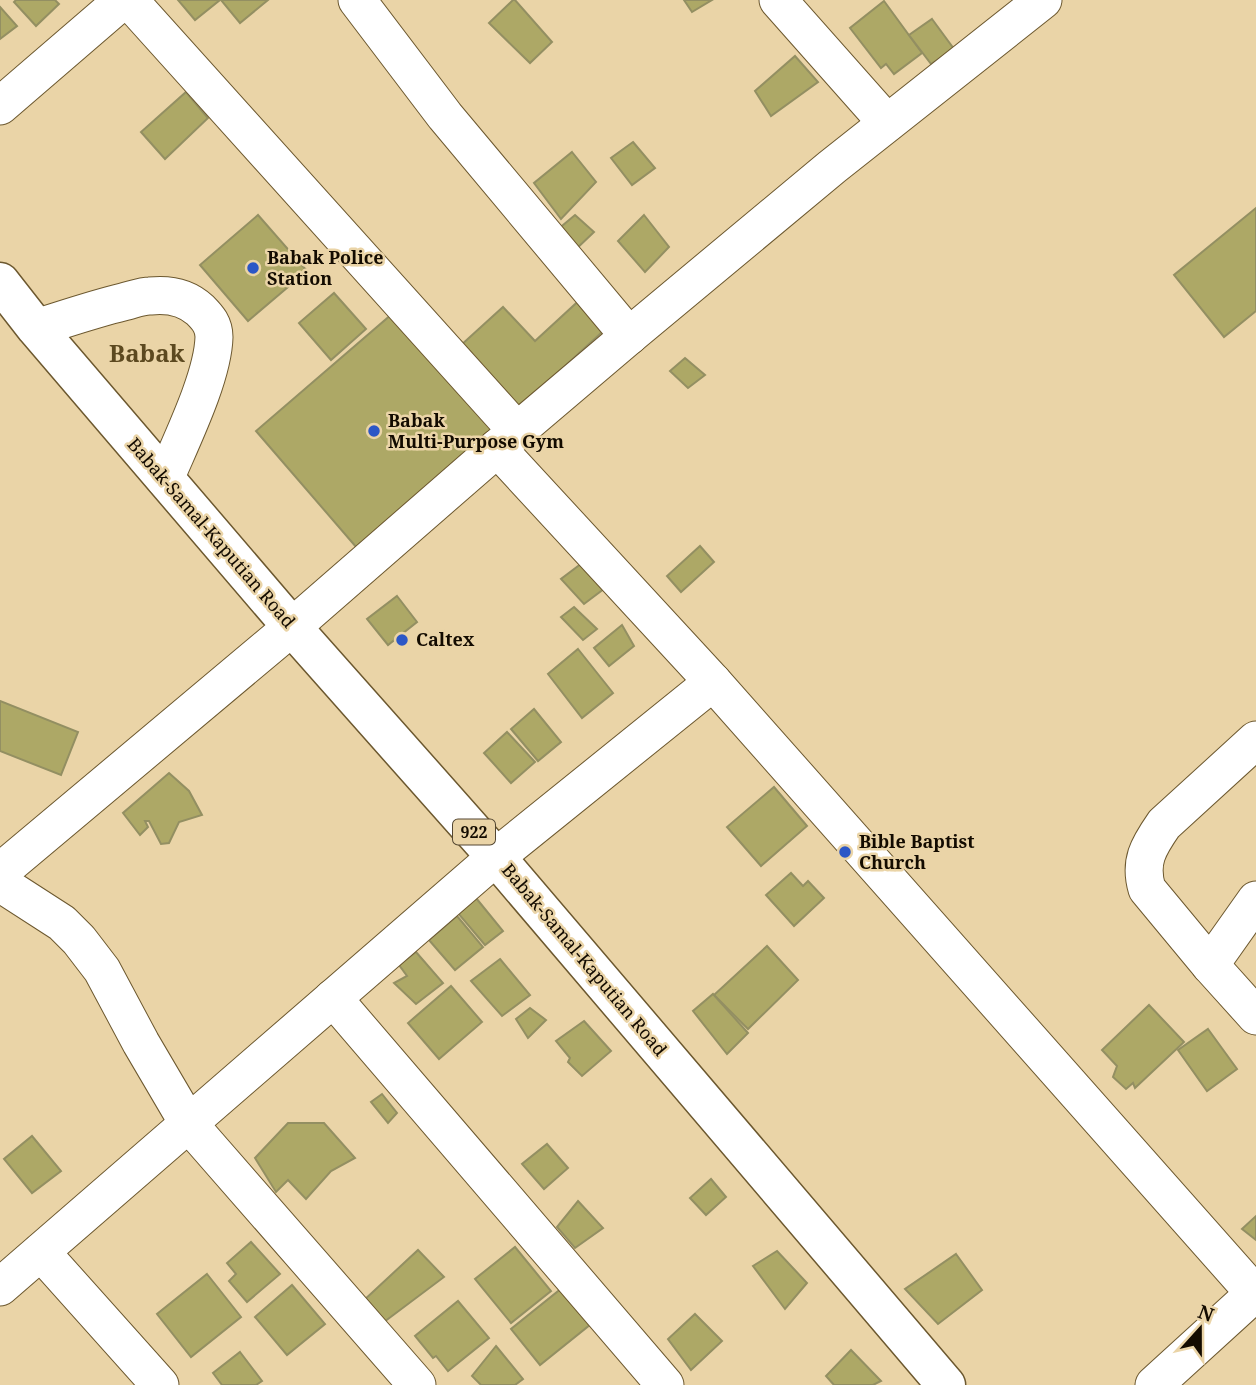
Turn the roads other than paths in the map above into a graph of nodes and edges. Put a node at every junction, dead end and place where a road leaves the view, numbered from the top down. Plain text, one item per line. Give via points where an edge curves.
1 (126, 0) edge
2 (357, 0) edge
3 (778, 0) edge
4 (1030, 4) edge
5 (0, 106) edge
6 (887, 123) junction
7 (0, 282) edge
8 (36, 328) junction
9 (628, 336) junction
10 (507, 440) junction
11 (165, 479) junction
12 (292, 627) junction
13 (713, 682) junction
14 (1256, 740) edge
15 (496, 857) junction
16 (0, 872) edge
17 (0, 883) edge
18 (1256, 900) edge
19 (1210, 965) junction
20 (333, 998) junction
21 (1256, 1016) edge
22 (188, 1123) junction
23 (41, 1252) junction
24 (0, 1287) edge
25 (1255, 1293) edge
26 (160, 1385) edge
27 (417, 1385) edge
28 (665, 1385) edge
29 (946, 1385) edge
30 (1154, 1385) edge

1 - 5 street
1 - 10 street
2 - 9 street via 445,116
3 - 6 street
4 - 6 street
6 - 9 street
7 - 8 main road, Babak-Samal-Kaputian Road / 922
8 - 11 main road, Babak-Samal-Kaputian Road / 922
8 - 11 street via 149,296 179,298 203,313 214,328 211,358
9 - 10 street
10 - 12 street
10 - 13 street
11 - 12 main road, Babak-Samal-Kaputian Road / 922
12 - 15 main road, Babak-Samal-Kaputian Road / 922
12 - 16 street
13 - 15 street
13 - 25 street
14 - 19 street via 1164,824 1145,859 1147,889
15 - 20 street
15 - 29 main road, Babak-Samal-Kaputian Road / 922
17 - 22 street via 62,923 79,940 102,970
18 - 19 street
19 - 21 street
20 - 22 street
20 - 28 street
22 - 23 street
22 - 27 street
23 - 24 street
23 - 26 street
25 - 30 street

